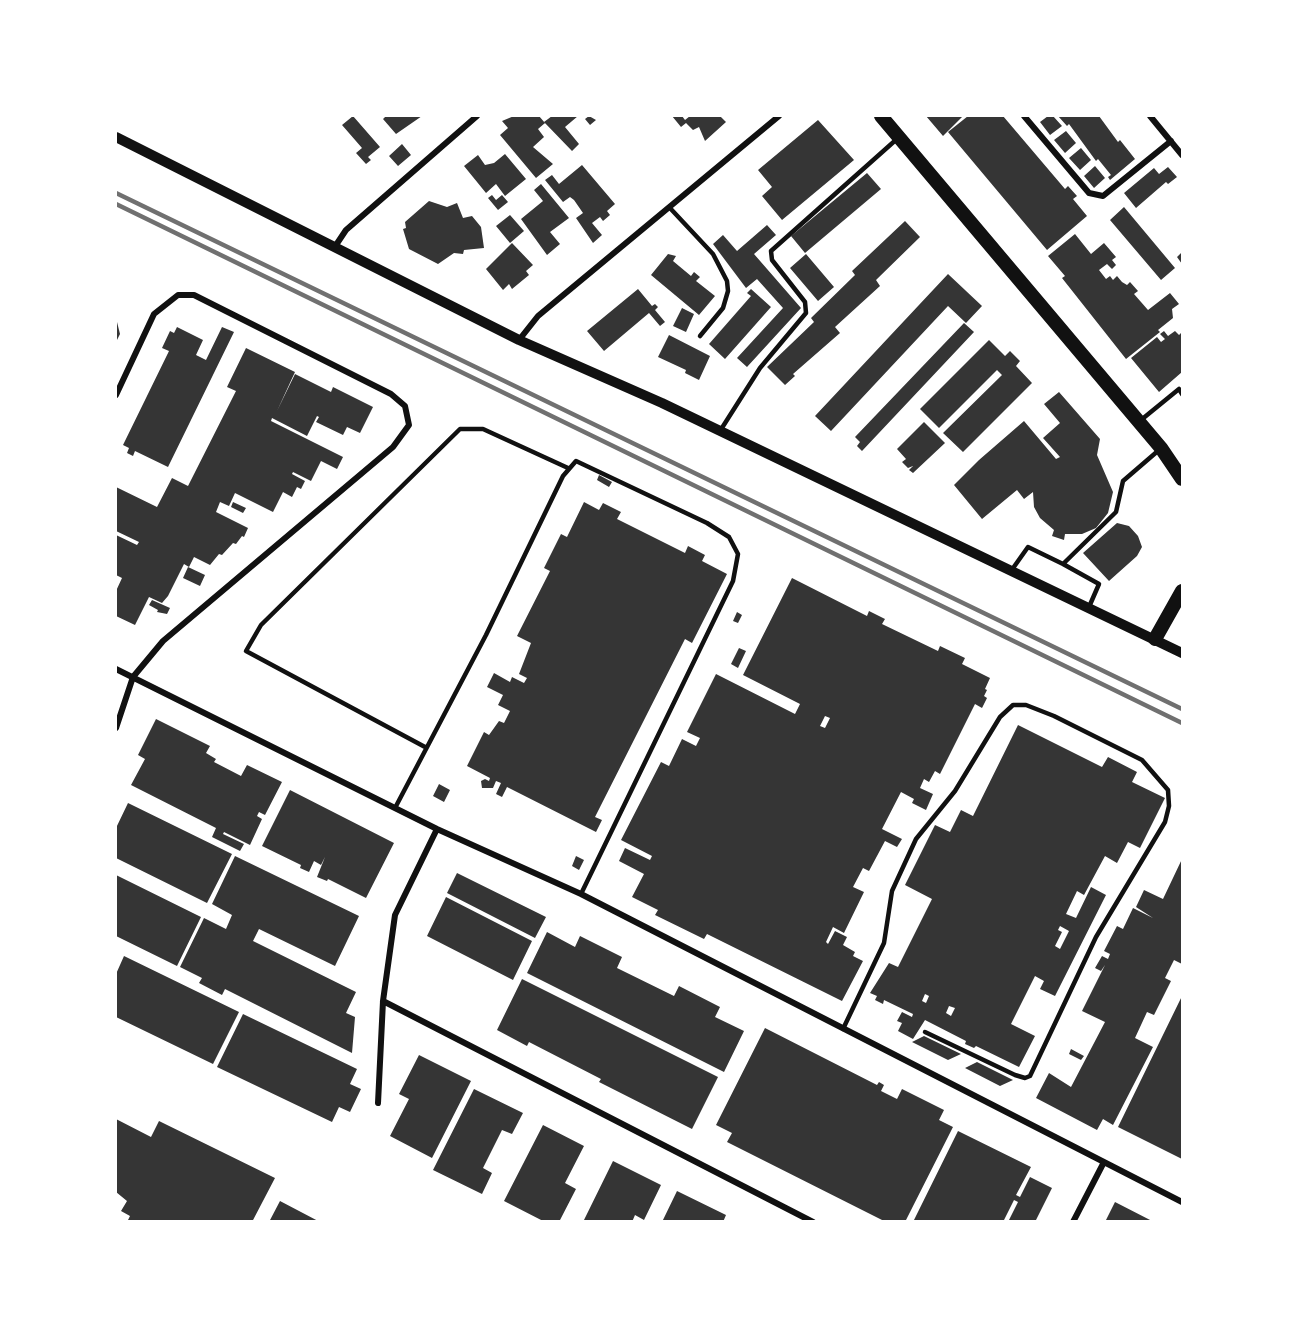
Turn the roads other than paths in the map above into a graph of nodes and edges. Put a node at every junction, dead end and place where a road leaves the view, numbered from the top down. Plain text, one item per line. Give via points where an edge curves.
1 (477, 116) edge
2 (779, 116) edge
3 (881, 116) edge
4 (1024, 116) edge
5 (1150, 116) edge
6 (116, 137) edge
7 (899, 137) junction
8 (1171, 141) junction
9 (1182, 155) edge
10 (668, 206) junction
11 (334, 248) junction
12 (700, 336) dead end
13 (519, 340) junction
14 (1182, 394) edge
15 (116, 395) edge
16 (1139, 422) junction
17 (720, 431) junction
18 (1163, 450) junction
19 (568, 468) junction
20 (1182, 468) edge
21 (1182, 479) edge
22 (1063, 564) junction
23 (1011, 571) junction
24 (1182, 594) edge
25 (1089, 607) junction
26 (1155, 639) junction
27 (1182, 653) edge
28 (116, 669) edge
29 (133, 677) junction
30 (116, 728) edge
31 (425, 747) junction
32 (395, 808) junction
33 (437, 829) junction
34 (581, 894) junction
35 (383, 1001) junction
36 (843, 1029) junction
37 (925, 1032) dead end
38 (378, 1102) dead end
39 (1104, 1162) junction
40 (1182, 1202) edge
41 (813, 1221) edge
42 (1073, 1221) edge

1 - 11 street via 346,230
2 - 10 street
3 - 7 main road
4 - 8 street via 1089,193 1103,196
5 - 8 street
6 - 11 street
7 - 16 main road
7 - 17 lane via 771,251 772,260 805,302 806,313 760,368
8 - 9 street
10 - 12 lane via 713,254 727,281 723,308
10 - 13 street via 538,316
11 - 13 street
13 - 17 street
14 - 16 lane via 1179,389
15 - 29 street via 154,314 178,295 194,296 391,394 405,406 409,418 406,430 393,447 163,641
16 - 18 main road
17 - 23 street
18 - 20 main road
18 - 21 main road
18 - 22 lane via 1123,481 1116,512
19 - 31 lane via 486,635
19 - 31 lane via 483,429 460,429 261,625 246,651
19 - 34 lane via 576,461 707,523 729,537 738,554 733,581
22 - 23 lane via 1028,547
22 - 25 lane via 1100,584
23 - 25 street
24 - 26 main road
25 - 26 street
26 - 27 street
28 - 29 street
29 - 30 street
29 - 32 street
31 - 32 lane
32 - 33 street
33 - 34 street
33 - 35 street via 395,915
34 - 36 street
35 - 38 street
35 - 41 street
36 - 37 lane via 884,944 892,891 916,839 955,792 1000,717 1013,705 1026,705 1054,716 1142,760 1168,790 1166,822 1096,937 1030,1076 1015,1075
36 - 39 street
39 - 40 street
39 - 42 street

